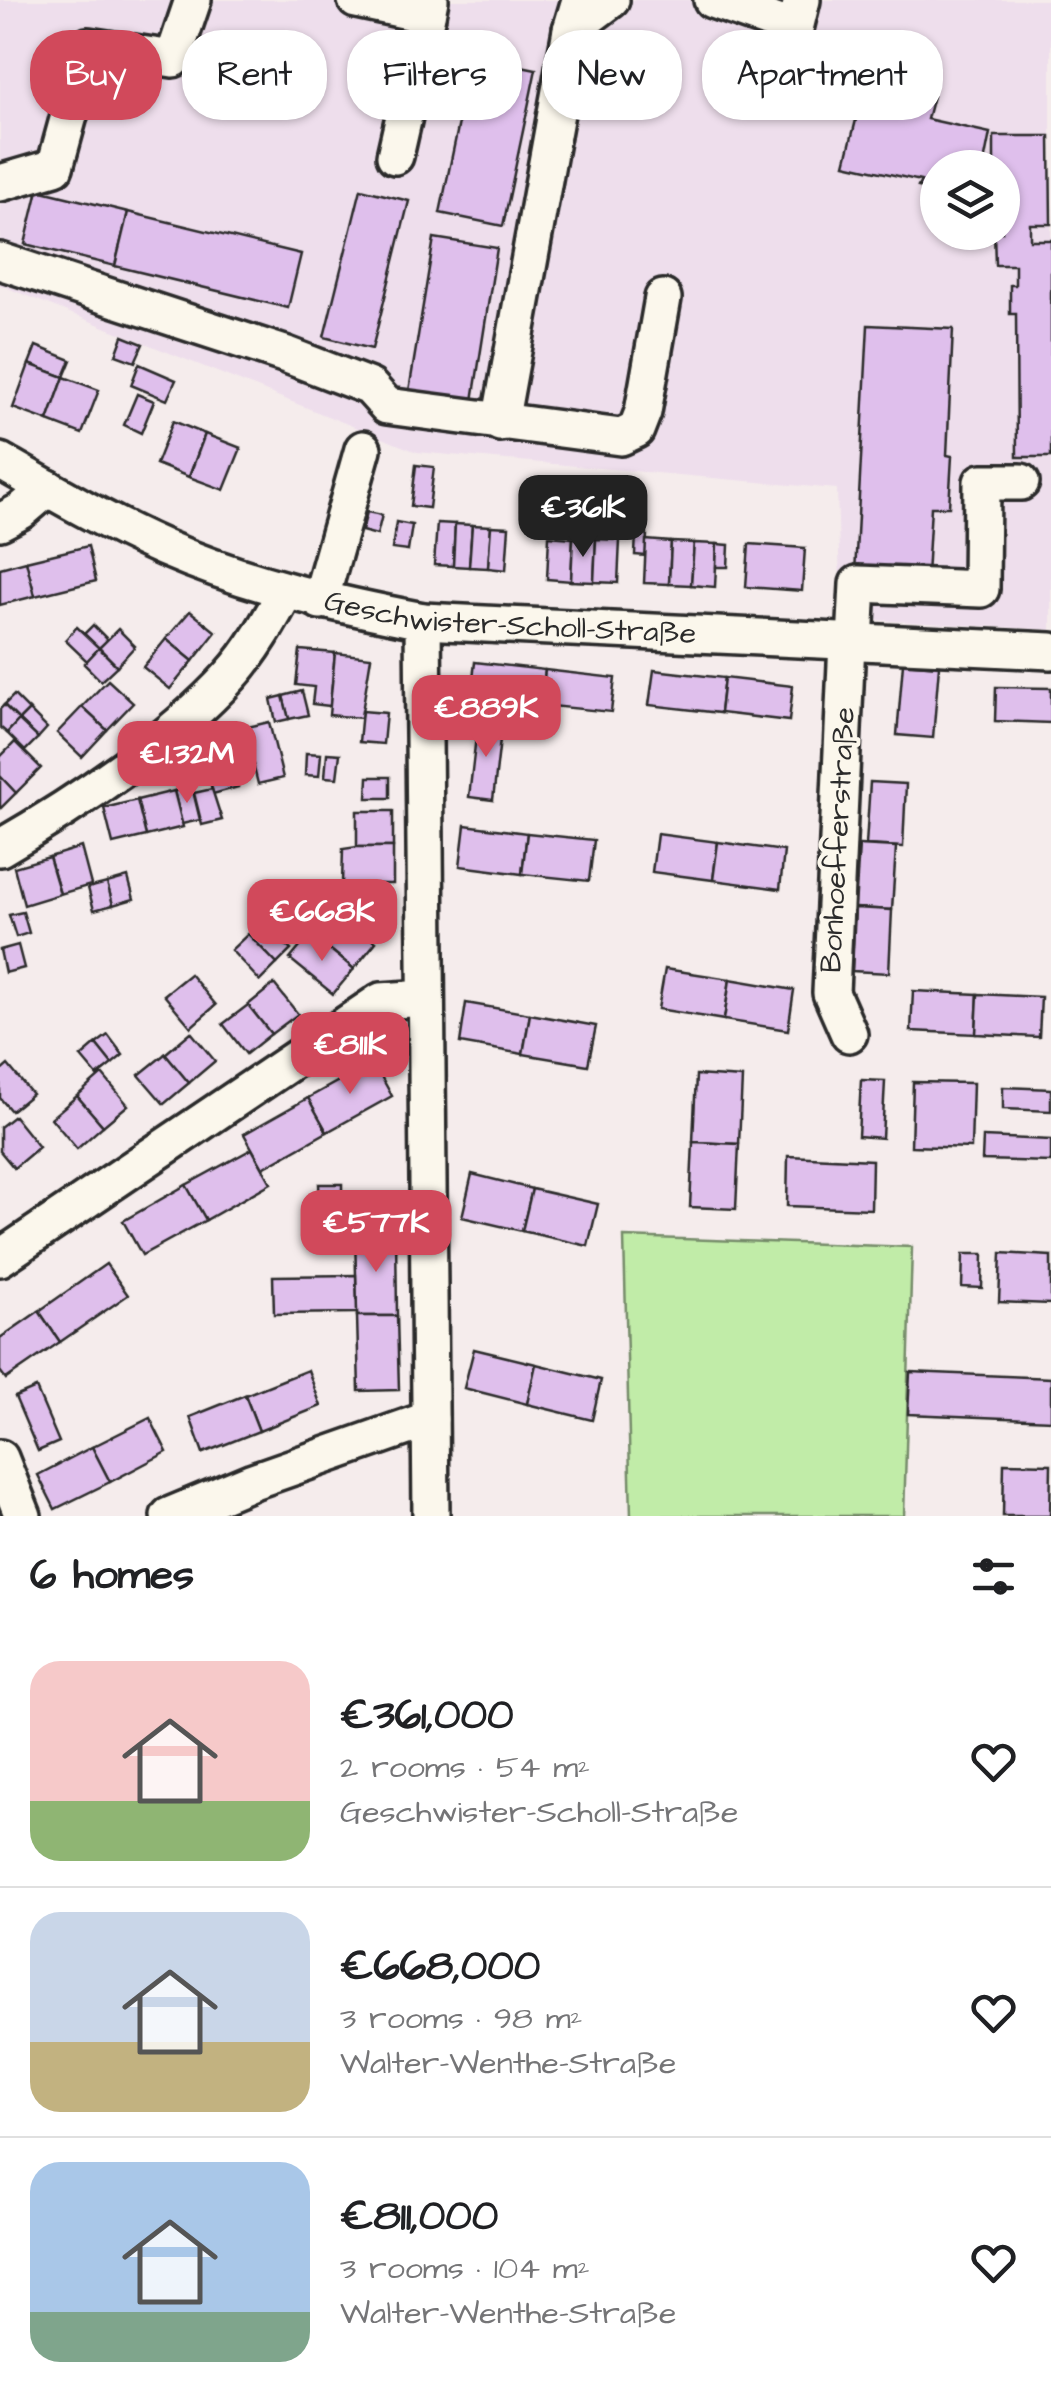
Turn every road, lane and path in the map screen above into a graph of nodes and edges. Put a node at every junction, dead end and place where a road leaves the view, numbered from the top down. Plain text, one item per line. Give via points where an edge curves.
1 (192, 0) edge
2 (356, 0) edge
3 (611, 0) edge
4 (712, 0) edge
5 (802, 0) edge
6 (428, 8) edge
7 (575, 15) edge
8 (395, 156) dead end
9 (0, 183) edge
10 (0, 261) edge
11 (663, 298) dead end
12 (500, 423) junction
13 (363, 448) dead end
14 (0, 461) edge
15 (1021, 482) dead end
16 (48, 488) junction
17 (0, 522) edge
18 (981, 589) junction
19 (286, 592) junction
20 (320, 601) junction
21 (423, 621) junction
22 (851, 642) junction
23 (980, 648) junction
24 (1051, 651) edge
25 (0, 848) edge
26 (426, 998) junction
27 (850, 1034) dead end
28 (0, 1258) edge
29 (430, 1419) junction
30 (0, 1458) edge
31 (23, 1516) edge
32 (168, 1516) edge
33 (431, 1516) edge

1 - 9 street via 173,59 88,46 55,167
2 - 6 street
3 - 7 street
4 - 5 street via 795,29
6 - 8 street
7 - 12 street
10 - 12 street via 287,355 370,387 387,406
11 - 12 street via 636,430 621,437
13 - 20 street
14 - 16 street, Geschwister-Scholl-Straße
15 - 18 street via 982,482
16 - 17 street
16 - 19 street, Geschwister-Scholl-Straße via 164,548
18 - 22 street, Bonhoefferstraße via 858,584
18 - 23 street
19 - 20 street, Geschwister-Scholl-Straße
19 - 25 street via 231,675 178,724
20 - 21 street, Geschwister-Scholl-Straße
21 - 22 street, Geschwister-Scholl-Straße
21 - 26 street
22 - 23 street, Geschwister-Scholl-Straße
22 - 27 street, Bonhoefferstraße via 831,993
23 - 24 street, Geschwister-Scholl-Straße
26 - 28 street via 381,1001
26 - 29 street
29 - 32 street
29 - 33 street
30 - 31 street

